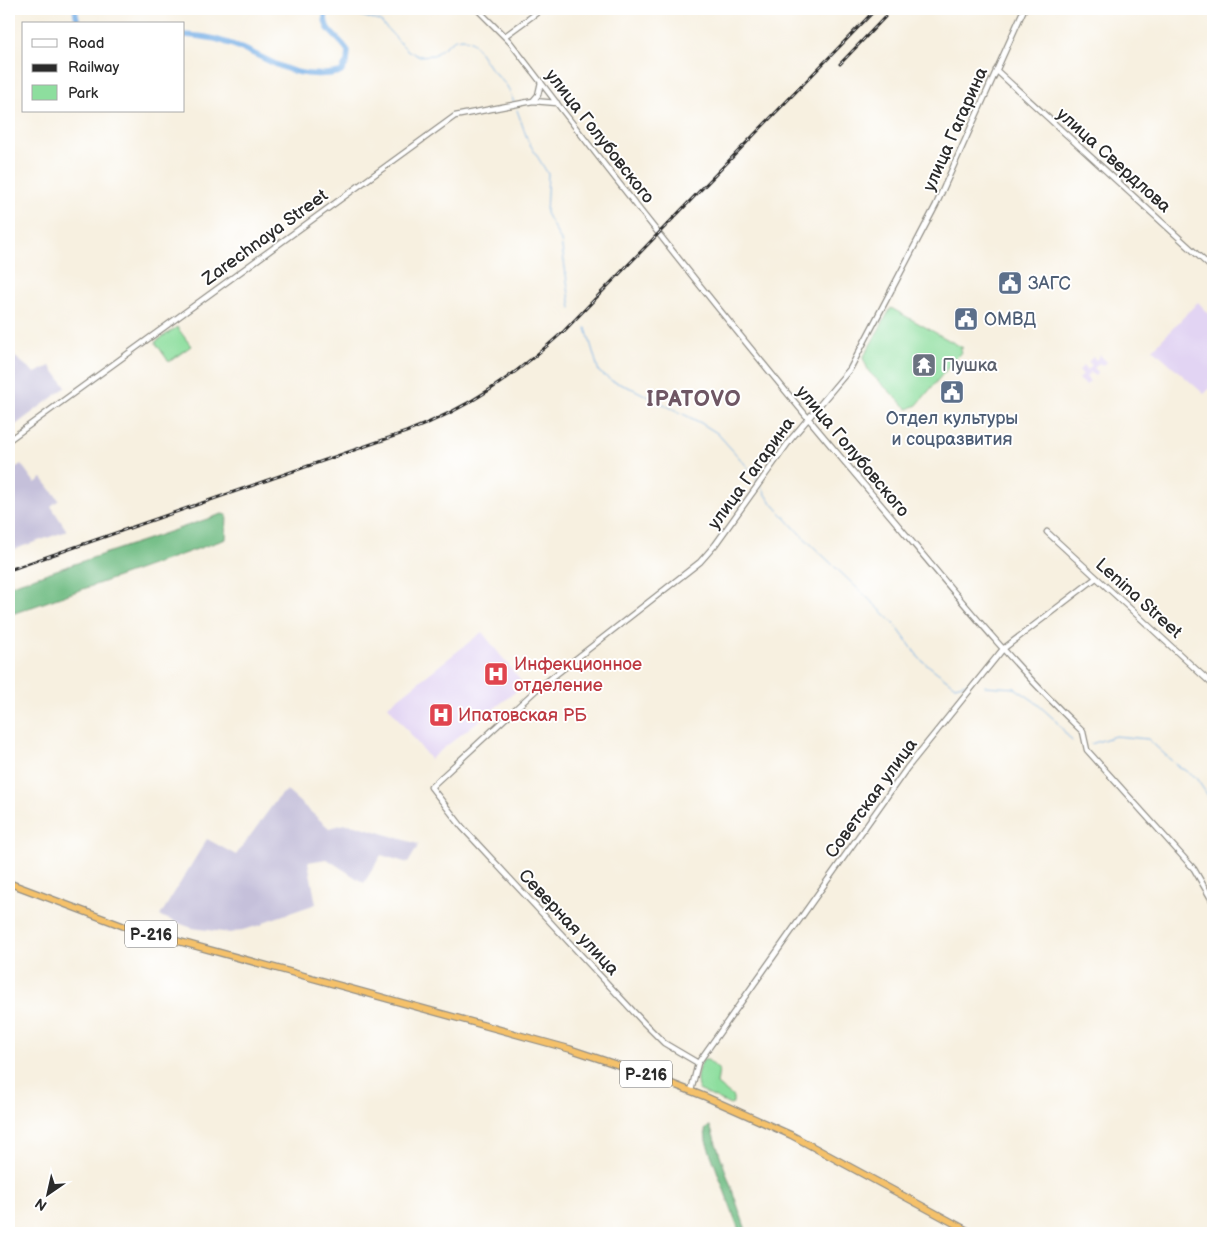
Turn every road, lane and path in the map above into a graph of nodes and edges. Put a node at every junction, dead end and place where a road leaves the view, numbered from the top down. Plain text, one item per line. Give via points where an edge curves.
1 (477, 9) edge
2 (542, 9) edge
3 (1024, 9) edge
4 (505, 36) junction
5 (996, 70) junction
6 (541, 82) junction
7 (533, 101) junction
8 (556, 103) junction
9 (1213, 269) edge
10 (808, 420) junction
11 (9, 440) edge
12 (1047, 532) dead end
13 (1096, 578) junction
14 (1003, 649) junction
15 (1213, 685) edge
16 (432, 787) joint
17 (9, 883) edge
18 (1213, 902) edge
19 (698, 1062) junction
20 (691, 1090) junction
21 (972, 1233) edge

1 - 4 street, улица Голубовского
2 - 4 street
3 - 5 street, улица Гагарина
4 - 6 street, улица Голубовского
5 - 9 street, улица Свердлова
5 - 10 street, улица Гагарина via 936,205 850,368
6 - 7 street
6 - 8 street, улица Голубовского
7 - 8 street, Zarechnaya Street
7 - 11 street, Zarechnaya Street via 455,116
8 - 10 street, улица Голубовского
10 - 14 street, улица Голубовского
10 - 16 street, улица Гагарина via 700,562 536,690
12 - 13 street, Lenina Street
13 - 14 street, Советская улица
13 - 15 street, Lenina Street
14 - 18 street, улица Голубовского via 1083,732 1088,750 1194,869
14 - 19 street, Советская улица via 907,768
16 - 19 street, Северная улица via 462,827 644,1023 664,1043
17 - 20 highway, Р-216 via 123,926 570,1049
19 - 20 street
20 - 21 highway, Р-216 via 800,1139

